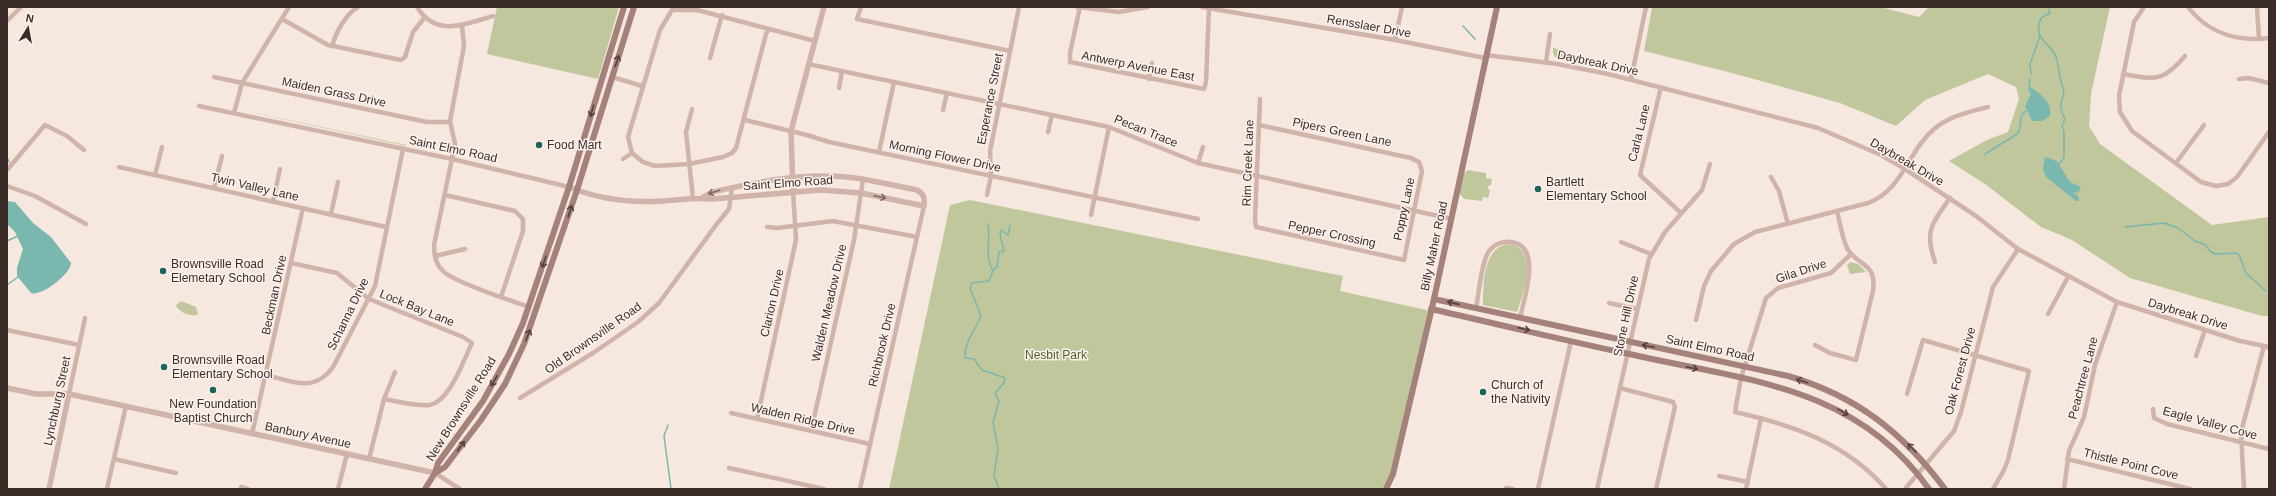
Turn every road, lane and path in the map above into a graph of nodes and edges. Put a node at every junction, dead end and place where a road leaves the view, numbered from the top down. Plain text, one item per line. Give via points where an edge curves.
1 (21, 7) edge
2 (289, 7) edge
3 (358, 7) edge
4 (417, 7) edge
5 (624, 7) edge
6 (634, 7) edge
7 (824, 7) edge
8 (861, 7) edge
9 (1019, 7) edge
10 (1079, 7) edge
11 (1148, 7) edge
12 (1202, 7) edge
13 (1402, 7) edge
14 (1497, 7) edge
15 (1646, 7) edge
16 (2144, 7) edge
17 (2188, 7) edge
18 (2257, 7) edge
19 (1209, 8) edge
20 (722, 15) junction
21 (493, 16) dead end
22 (425, 17) junction
23 (282, 19) junction
24 (7, 21) edge
25 (462, 26) junction
26 (769, 29) junction
27 (1550, 34) dead end
28 (2269, 38) edge
29 (2259, 39) junction
30 (1395, 40) junction
31 (815, 41) junction
32 (332, 46) junction
33 (1010, 51) junction
34 (2185, 56) dead end
35 (1486, 57) junction
36 (710, 58) dead end
37 (1546, 62) junction
38 (1152, 63) dead end
39 (808, 64) junction
40 (842, 71) junction
41 (2123, 74) junction
42 (214, 77) dead end
43 (612, 77) junction
44 (1148, 79) junction
45 (1631, 79) junction
46 (2239, 80) dead end
47 (242, 82) junction
48 (894, 82) junction
49 (2269, 82) edge
50 (642, 86) junction
51 (1661, 87) junction
52 (839, 88) dead end
53 (946, 93) junction
54 (1260, 99) dead end
55 (999, 104) junction
56 (199, 106) dead end
57 (1988, 107) dead end
58 (692, 109) dead end
59 (943, 110) dead end
60 (234, 113) junction
61 (1052, 115) junction
62 (745, 120) junction
63 (450, 122) junction
64 (1260, 125) junction
65 (2204, 125) dead end
66 (1109, 127) junction
67 (791, 131) junction
68 (1048, 132) dead end
69 (2269, 132) edge
70 (162, 147) dead end
71 (1203, 147) dead end
72 (403, 149) junction
73 (84, 150) dead end
74 (879, 152) junction
75 (632, 153) junction
76 (222, 156) dead end
77 (452, 159) junction
78 (623, 159) dead end
79 (1419, 162) joint
80 (1198, 163) junction
81 (689, 164) junction
82 (1710, 164) dead end
83 (2176, 164) junction
84 (119, 167) dead end
85 (280, 169) dead end
86 (1905, 169) junction
87 (7, 170) edge
88 (156, 175) junction
89 (991, 176) junction
90 (1257, 176) junction
91 (792, 177) junction
92 (1771, 177) dead end
93 (863, 179) junction
94 (338, 182) dead end
95 (7, 186) edge
96 (569, 187) junction
97 (214, 188) junction
98 (732, 188) junction
99 (577, 190) junction
100 (793, 191) junction
101 (861, 193) junction
102 (445, 195) junction
103 (987, 195) dead end
104 (1095, 197) junction
105 (702, 198) junction
106 (732, 198) junction
107 (1950, 198) junction
108 (693, 199) junction
109 (273, 201) junction
110 (924, 206) junction
111 (303, 208) junction
112 (1414, 211) junction
113 (1837, 212) junction
114 (331, 214) junction
115 (1681, 214) junction
116 (1091, 215) dead end
117 (1198, 219) dead end
118 (1452, 219) junction
119 (86, 224) dead end
120 (1788, 224) junction
121 (796, 225) junction
122 (856, 225) junction
123 (386, 227) junction
124 (767, 227) dead end
125 (1256, 227) joint
126 (917, 237) junction
127 (1621, 242) dead end
128 (465, 249) dead end
129 (2018, 250) junction
130 (1651, 254) junction
131 (1852, 254) junction
132 (435, 256) junction
133 (1404, 260) joint
134 (1935, 262) dead end
135 (291, 263) junction
136 (2068, 277) junction
137 (501, 297) junction
138 (369, 299) junction
139 (1434, 299) junction
140 (2117, 302) junction
141 (1610, 303) dead end
142 (529, 307) junction
143 (1431, 309) junction
144 (1479, 309) junction
145 (1637, 309) junction
146 (2048, 314) dead end
147 (1511, 316) junction
148 (85, 318) dead end
149 (1520, 318) junction
150 (1480, 320) junction
151 (1696, 320) dead end
152 (1509, 326) junction
153 (7, 330) edge
154 (2204, 330) junction
155 (1571, 340) junction
156 (1630, 342) junction
157 (1816, 345) dead end
158 (80, 346) junction
159 (2267, 346) edge
160 (1628, 354) junction
161 (1974, 354) junction
162 (2196, 356) dead end
163 (1746, 367) junction
164 (395, 372) dead end
165 (266, 375) junction
166 (1741, 378) junction
167 (7, 388) edge
168 (1620, 388) junction
169 (69, 394) junction
170 (1908, 394) dead end
171 (520, 398) dead end
172 (384, 399) junction
173 (126, 406) junction
174 (2153, 409) dead end
175 (731, 413) dead end
176 (1874, 416) junction
177 (1761, 418) junction
178 (757, 419) junction
179 (1866, 426) junction
180 (811, 431) junction
181 (252, 434) junction
182 (2240, 442) junction
183 (870, 444) junction
184 (2269, 449) edge
185 (347, 454) junction
186 (114, 459) junction
187 (369, 459) junction
188 (2067, 459) junction
189 (1926, 463) junction
190 (729, 468) dead end
191 (176, 473) dead end
192 (435, 473) junction
193 (1918, 473) junction
194 (1719, 476) dead end
195 (1748, 482) junction
196 (241, 487) dead end
197 (1506, 488) dead end
198 (49, 489) edge
199 (107, 489) edge
200 (248, 489) edge
201 (338, 489) edge
202 (425, 489) edge
203 (460, 489) edge
204 (824, 489) edge
205 (860, 489) edge
206 (1386, 489) edge
207 (1513, 489) edge
208 (1538, 489) edge
209 (1597, 489) edge
210 (1656, 489) edge
211 (1746, 489) edge
212 (1886, 489) edge
213 (1905, 489) edge
214 (1929, 489) edge
215 (1945, 489) edge
216 (1993, 489) edge
217 (2064, 489) edge
218 (2190, 489) edge
219 (2244, 489) edge

1 - 24 street
2 - 23 street
3 - 32 street via 346,19
4 - 22 street
5 -> 96 main road, New Brownsville Road
43 -> 6 main road, New Brownsville Road
7 - 31 street
8 - 33 street via 858,19
9 - 33 street, Esperance Street
10 - 11 street via 1119,12
10 - 44 street, Antwerp Avenue East via 1069,62
12 - 19 street, Rensslaer Drive
13 - 30 street
14 - 35 main road, Billy Maher Road
15 - 45 street
16 - 41 street via 2135,19
17 - 29 street via 2206,25 2225,35
18 - 29 street
19 - 30 street, Rensslaer Drive
19 - 44 street, Antwerp Avenue East via 1204,89
20 - 26 street
20 - 36 street
20 - 50 street via 689,8 672,10 662,25
21 - 25 street
22 - 25 street via 446,26
22 - 32 street via 412,34 404,59 398,60
23 - 32 street via 320,42
23 - 47 street
25 - 63 street via 464,46
26 - 31 street
26 - 62 street
27 - 37 street
28 - 29 street
30 - 35 street, Rensslaer Drive
31 - 39 street
33 - 55 street, Esperance Street
34 - 41 street via 2169,73 2159,78 2148,79
35 - 37 street, Daybreak Drive
35 - 118 main road, Billy Maher Road
37 - 45 street, Daybreak Drive
38 - 44 street
39 - 40 street, Pecan Trace
39 - 67 street
40 - 48 street, Pecan Trace
40 - 52 street
41 - 83 street via 2118,99 2119,110 2125,122 2136,134
42 - 47 street, Maiden Grass Drive
43 - 50 street
43 - 99 main road, New Brownsville Road
45 - 51 street, Daybreak Drive
46 - 49 street via 2250,78
47 - 60 street
47 - 63 street, Maiden Grass Drive via 427,122
48 - 53 street, Pecan Trace
48 - 74 street
50 - 75 street via 629,129 629,146
51 - 86 street, Daybreak Drive via 1818,128 1881,155
51 - 115 street, Carla Lane via 1640,175
53 - 55 street, Pecan Trace
53 - 59 street
54 - 64 street, Rim Creek Lane
55 - 61 street, Pecan Trace
55 - 89 street, Esperance Street via 990,153
56 - 60 street, Saint Elmo Road
57 - 86 street via 1938,125 1923,141
58 - 81 street via 686,132
60 - 72 street, Saint Elmo Road
61 - 66 street, Pecan Trace
61 - 68 street
62 - 67 street, Morning Flower Drive
62 - 81 street via 732,153
63 - 77 street via 455,142
64 - 79 street, Pipers Green Lane via 1411,158
64 - 90 street, Rim Creek Lane
65 - 83 street
66 - 80 street, Pecan Trace
66 - 104 street
67 - 74 street, Morning Flower Drive
67 - 91 street
69 - 83 street via 2239,176 2227,184 2207,185
70 - 88 street
71 - 80 street
72 - 77 street, Saint Elmo Road
72 - 123 street, Schanna Drive
73 - 87 street via 67,136 45,125
74 - 89 street, Morning Flower Drive
75 - 78 street
75 - 81 street via 642,162 655,166
76 - 97 street
77 - 96 street, Saint Elmo Road
77 - 102 street
79 - 112 street, Poppy Lane via 1422,171
80 - 90 street, Pecan Trace
81 - 108 street
82 - 115 street, Stone Hill Drive via 1702,190
84 - 88 street, Twin Valley Lane
85 - 109 street
86 - 107 street, Daybreak Drive
86 - 113 street via 1894,185 1880,197
88 - 97 street, Twin Valley Lane
89 - 103 street, Esperance Street
89 - 104 street, Morning Flower Drive
90 - 112 street, Pecan Trace
90 - 125 street, Rim Creek Lane
91 - 93 street, Saint Elmo Road
91 - 98 street, Saint Elmo Road
91 - 100 street
92 - 120 street via 1780,194
93 - 101 street, Walden Meadow Drive
93 - 110 street, Saint Elmo Road via 917,190 924,198
94 - 114 street
95 - 119 street via 35,196
96 - 99 street, Saint Elmo Road
96 -> 142 main road, New Brownsville Road
97 - 109 street, Twin Valley Lane
98 -> 105 street, Saint Elmo Road via 712,192
98 - 106 street, Old Brownsville Road
99 - 108 street, Saint Elmo Road via 630,200
192 -> 99 main road, New Brownsville Road via 445,467 505,384 532,324
100 - 101 street, Saint Elmo Road
100 - 106 street, Saint Elmo Road
100 - 121 street, Clarion Drive
101 -> 110 street, Saint Elmo Road
101 - 122 street, Walden Meadow Drive
102 - 132 street via 434,245
102 - 137 street via 515,211 523,219 523,231
104 - 116 street
104 - 117 street, Morning Flower Drive
105 - 106 street, Saint Elmo Road
105 - 108 street, Saint Elmo Road
106 - 171 street, Old Brownsville Road via 727,213 659,303 638,322 588,357
107 - 129 street, Daybreak Drive
107 - 134 street via 1930,231 1930,244
109 - 111 street, Twin Valley Lane
110 - 126 street, Richbrook Drive
111 - 114 street, Twin Valley Lane
111 - 135 street, Beckman Drive
112 - 118 street, Pecan Trace
112 - 133 street, Poppy Lane
113 - 120 street
113 - 131 street via 1844,241
114 - 123 street, Twin Valley Lane
115 - 130 street, Stone Hill Drive via 1661,237
118 - 139 main road, Billy Maher Road
120 - 151 street via 1750,234 1732,246 1708,277
121 - 122 street via 833,221
121 - 124 street
121 - 178 street, Clarion Drive via 796,243
122 - 126 street
122 - 180 street, Walden Meadow Drive
123 - 138 street, Schanna Drive via 377,280
125 - 133 street, Pepper Crossing
126 - 183 street, Richbrook Drive
127 - 130 street
128 - 132 street
129 - 136 street, Daybreak Drive
129 - 161 street, Oak Forest Drive via 1993,287
130 - 145 street, Stone Hill Drive
131 - 157 street via 1868,267 1874,282 1856,360 1830,353
131 - 163 street, Gila Drive via 1831,273 1778,288 1767,296 1761,308
132 - 137 street via 440,268 447,275
135 - 138 street, Lock Bay Lane via 337,273
135 - 165 street, Beckman Drive
136 - 140 street, Daybreak Drive
136 - 146 street
137 - 142 street
138 - 165 street, Schanna Drive via 334,366 325,378 314,383 298,384
138 - 172 street, Lock Bay Lane via 472,343 450,389 440,401 429,405
139 - 143 main road, Billy Maher Road
144 -> 139 main road, Saint Elmo Road
140 - 154 street, Daybreak Drive
140 - 188 street, Peachtree Lane via 2095,366 2084,417
141 - 145 street
142 -> 192 main road, New Brownsville Road via 498,375 483,401 438,463
143 - 150 main road, Saint Elmo Road
143 - 206 main road, Billy Maher Road via 1393,474
144 - 147 main road, Saint Elmo Road
144 - 149 street via 1489,252 1499,244 1512,242 1525,250 1530,262
144 - 150 main road
145 - 156 street, Stone Hill Drive
147 - 149 main road, Saint Elmo Road
147 - 152 main road
148 - 158 street, Lynchburg Street
149 - 156 main road, Saint Elmo Road
150 - 152 main road, Saint Elmo Road
152 -> 155 main road, Saint Elmo Road
153 - 158 street
154 - 159 street, Daybreak Drive
154 - 162 street
155 - 160 main road, Saint Elmo Road
155 - 208 street
156 - 160 street, Stone Hill Drive
163 -> 156 main road, Saint Elmo Road
158 - 169 street, Lynchburg Street
159 - 182 street via 2243,422
160 -> 166 main road, Saint Elmo Road
160 - 168 street, Stone Hill Drive
161 - 170 street via 1923,340
161 - 189 street, Oak Forest Drive via 1954,431 1941,449
161 - 216 street via 2029,371 2008,460
163 - 166 street, Gila Drive
176 -> 163 main road, Saint Elmo Road via 1820,387 1788,376
164 - 172 street
165 - 181 street, Beckman Drive
166 - 177 street, Gila Drive via 1735,412
166 -> 179 main road, Saint Elmo Road via 1815,398
167 - 169 street, Banbury Avenue via 36,394
168 - 209 street, Stone Hill Drive
168 - 210 street via 1675,400
169 - 173 street, Banbury Avenue
169 - 198 street, Lynchburg Street
172 - 187 street
173 - 181 street, Banbury Avenue
173 - 186 street
174 - 182 street, Eagle Valley Cove via 2154,418 2161,422
175 - 178 street, Walden Ridge Drive
176 - 179 main road
189 -> 176 main road, Saint Elmo Road via 1893,430
177 - 195 street
177 - 212 street via 1800,430 1829,444 1867,470
178 - 180 street, Walden Ridge Drive
179 - 193 main road, Saint Elmo Road via 1895,449
180 - 183 street, Walden Ridge Drive
181 - 185 street, Banbury Avenue
182 - 184 street, Eagle Valley Cove
182 - 219 street
183 - 205 street, Richbrook Drive
185 - 187 street, Banbury Avenue
185 - 201 street
186 - 191 street
186 - 199 street
187 - 192 street, Banbury Avenue
188 - 217 street, Peachtree Lane
188 - 218 street, Thistle Point Cove
189 - 193 street, Oak Forest Drive
189 - 215 main road, Saint Elmo Road
190 - 204 street
192 - 202 main road
192 - 203 street, Banbury Avenue
193 - 213 street, Oak Forest Drive
193 - 214 main road, Saint Elmo Road
194 - 195 street
195 - 211 street
196 - 200 street
197 - 207 street

